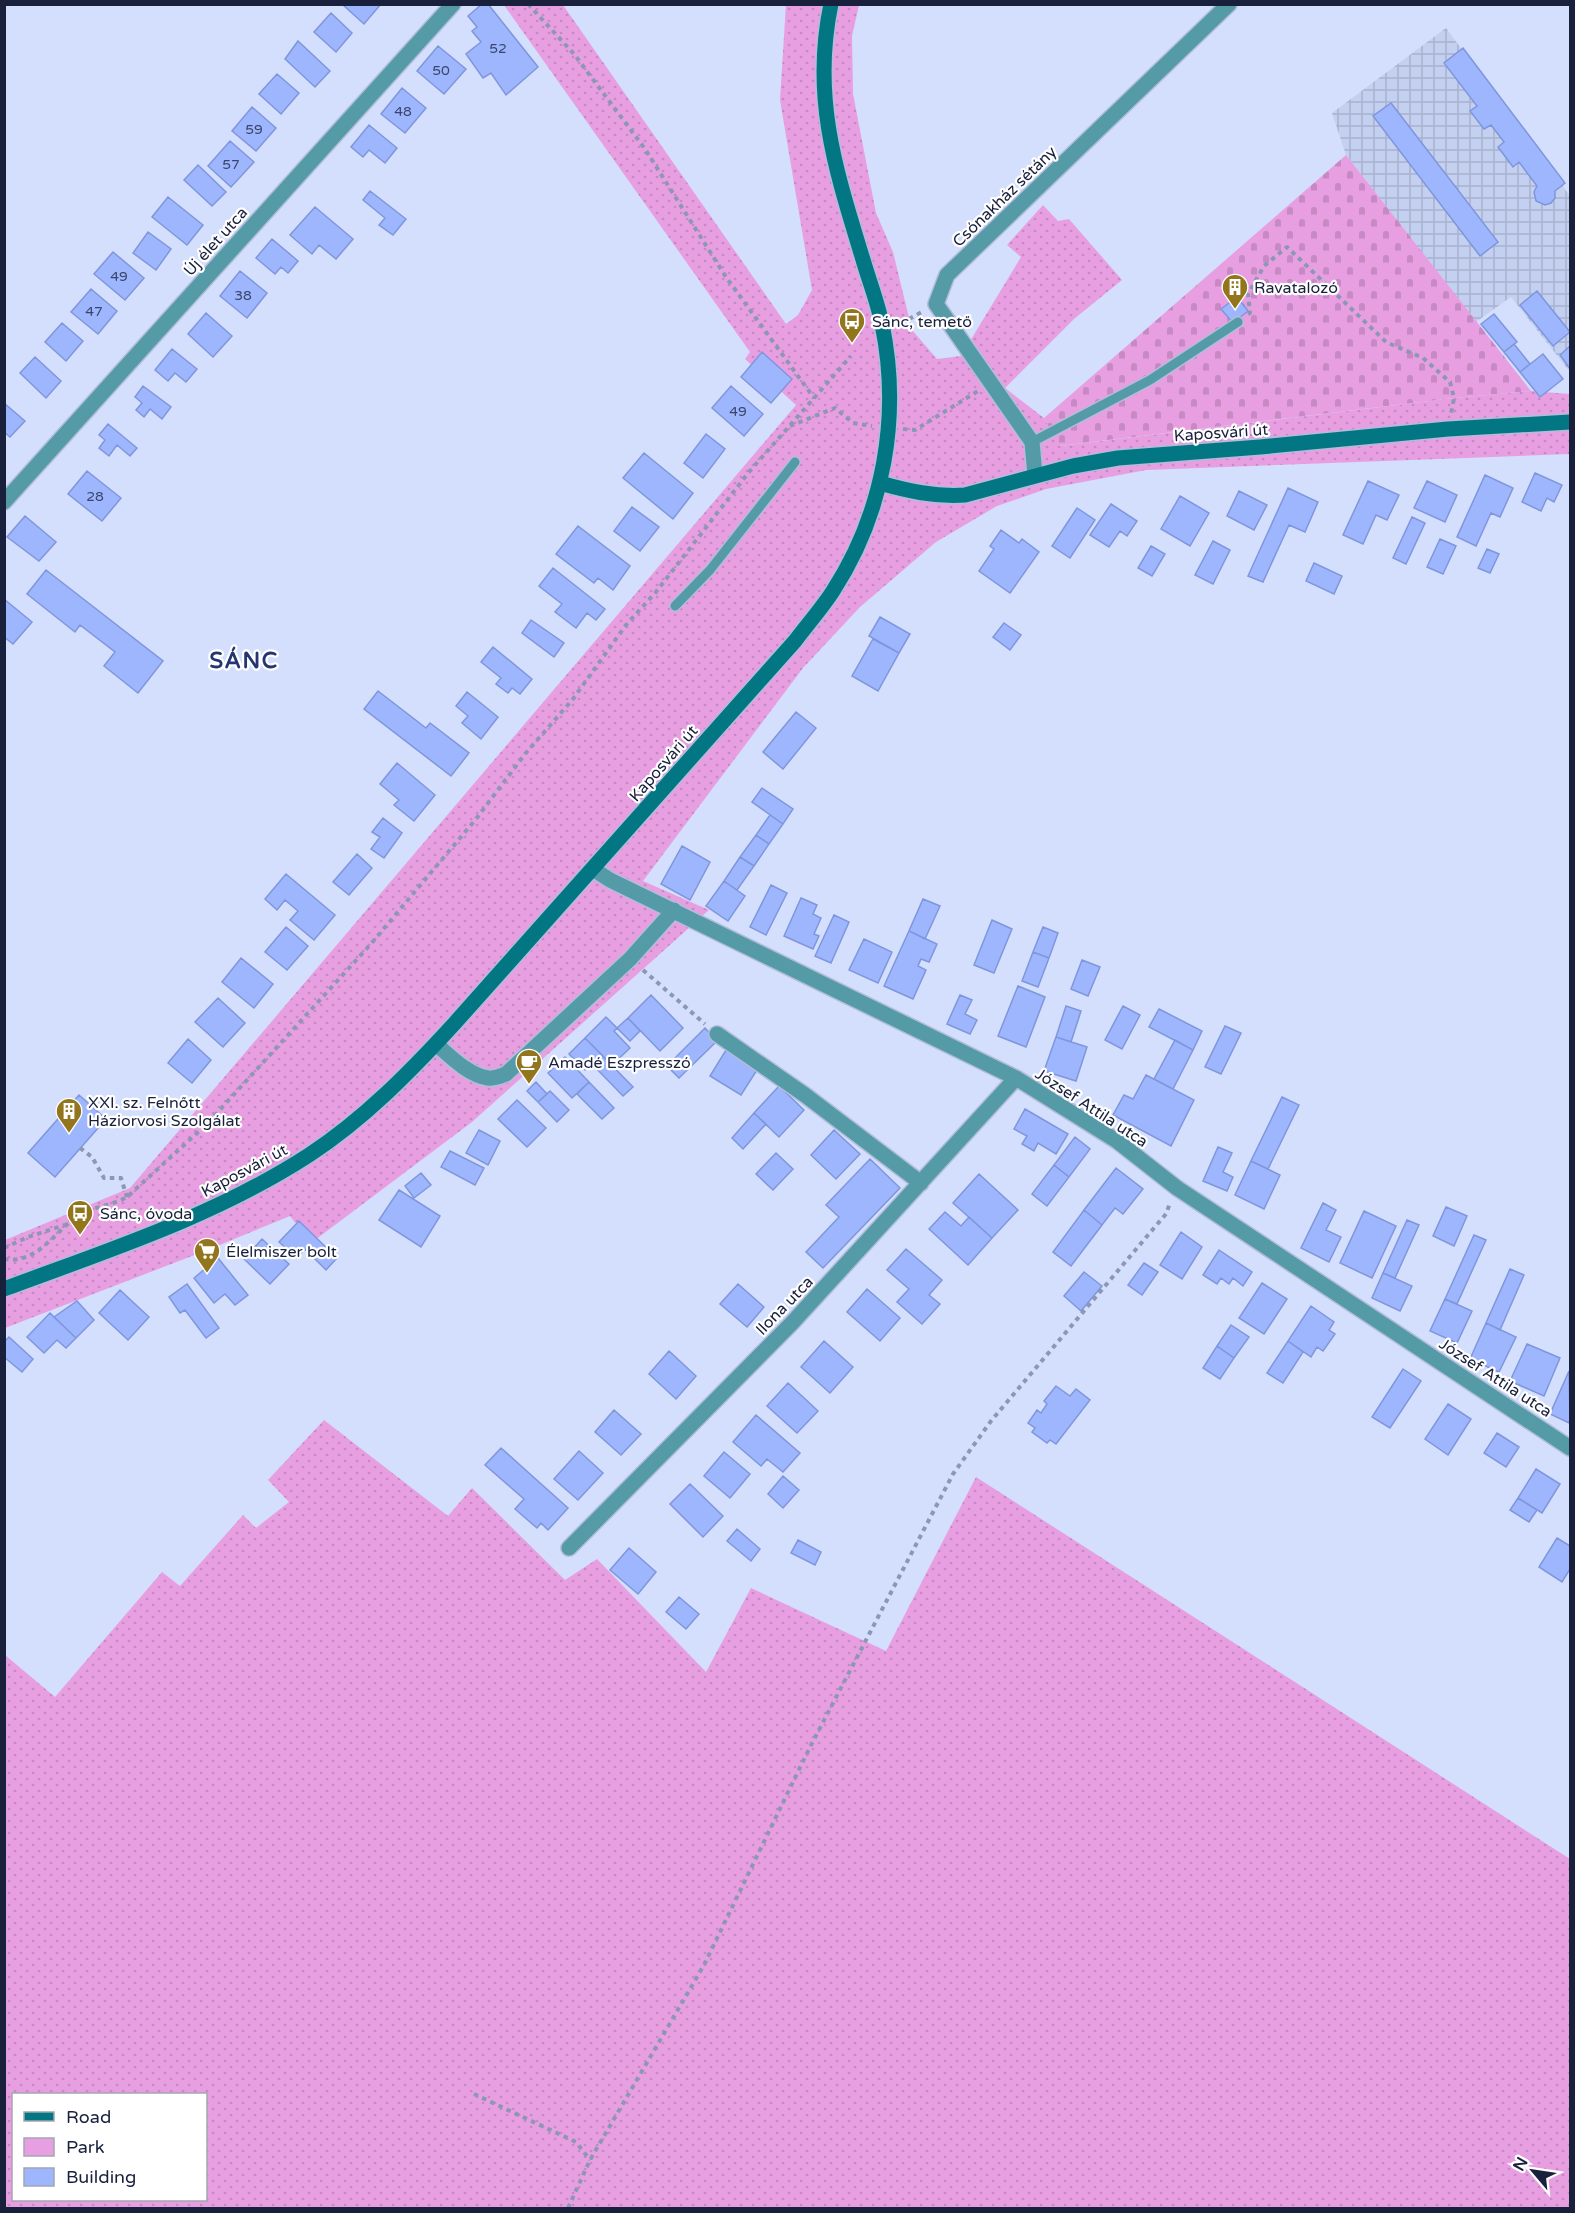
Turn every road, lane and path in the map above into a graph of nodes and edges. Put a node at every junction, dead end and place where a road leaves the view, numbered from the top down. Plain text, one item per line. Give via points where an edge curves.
1 (453, 4) edge
2 (528, 4) edge
3 (831, 4) edge
4 (1229, 4) edge
5 (1238, 322) joint
6 (851, 356) dead end
7 (814, 398) junction
8 (1570, 422) edge
9 (1448, 429) junction
10 (1032, 442) junction
11 (795, 462) dead end
12 (1035, 475) junction
13 (880, 483) junction
14 (4, 502) edge
15 (675, 606) dead end
16 (593, 869) junction
17 (674, 910) junction
18 (630, 959) junction
19 (717, 1034) joint
20 (436, 1044) junction
21 (1016, 1078) junction
22 (80, 1148) dead end
23 (921, 1183) junction
24 (1176, 1188) junction
25 (127, 1197) junction
26 (70, 1223) junction
27 (4, 1248) edge
28 (4, 1258) edge
29 (4, 1289) edge
30 (1570, 1448) edge
31 (570, 1548) dead end
32 (474, 2094) dead end
33 (590, 2160) junction
34 (568, 2208) edge

1 - 14 street, Új élet utca
2 - 7 path via 574,54 645,149 726,277
3 - 13 main road, Kaposvári út via 823,93 827,130 882,322 888,362 889,428
4 - 10 street, Csónakház sétány via 947,275 936,304
5 - 9 path via 1250,313 1248,294 1264,266 1287,248 1386,342 1423,358 1450,382 1454,398
5 - 10 lane via 1150,380
6 - 7 path
7 - 25 path via 749,472 573,699 370,945 206,1125
8 - 9 main road, Kaposvári út
9 - 12 main road, Kaposvári út via 1118,458
10 - 12 street
11 - 15 lane via 710,570
12 - 13 main road, Kaposvári út via 981,492 952,495 907,491
13 - 16 main road, Kaposvári út via 855,552 833,591 795,641
16 - 17 street, József Attila utca
16 - 20 main road, Kaposvári út
17 - 18 street
17 - 21 street, József Attila utca
18 - 19 path
18 - 20 street via 506,1074 488,1078 476,1073
19 - 23 street
20 - 29 main road, Kaposvári út via 363,1113 310,1154 256,1187 158,1232
21 - 23 street, Ilona utca
21 - 24 street, József Attila utca via 1117,1140
22 - 25 path via 92,1157 104,1178 121,1178
23 - 31 street, Ilona utca via 792,1323
24 - 30 street, József Attila utca
24 - 33 path via 1166,1214 991,1422 953,1474 810,1747 704,1965
25 - 26 path via 79,1215
26 - 27 path
26 - 28 path via 50,1243 26,1257
32 - 33 path via 576,2142
33 - 34 path

